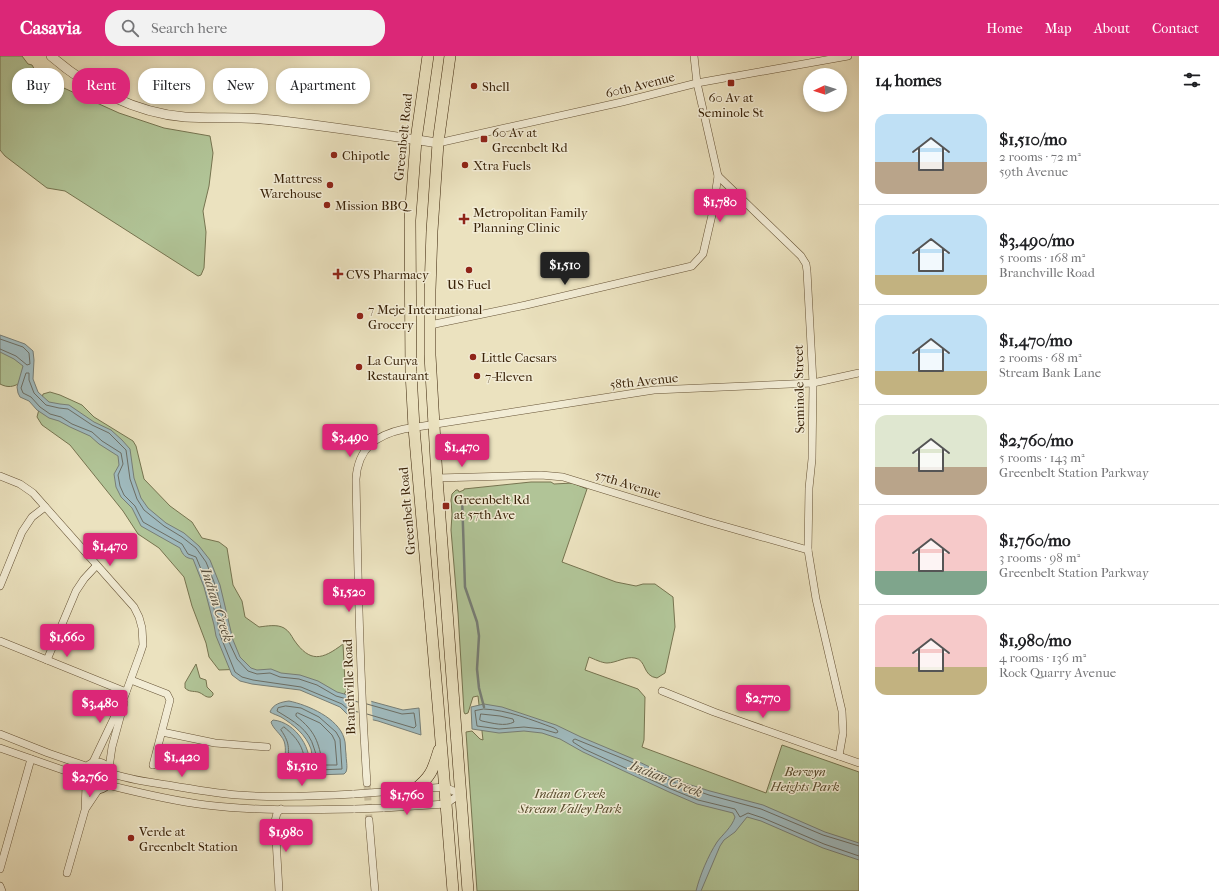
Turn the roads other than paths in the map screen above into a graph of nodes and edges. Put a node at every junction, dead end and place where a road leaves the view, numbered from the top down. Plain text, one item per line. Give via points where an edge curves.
1 (51, 56) edge
2 (428, 56) edge
3 (450, 56) edge
4 (694, 56) edge
5 (848, 56) edge
6 (697, 83) junction
7 (416, 140) junction
8 (438, 143) junction
9 (718, 176) junction
10 (430, 325) junction
11 (859, 373) edge
12 (813, 383) junction
13 (433, 424) junction
14 (414, 428) junction
15 (0, 476) edge
16 (436, 478) junction
17 (45, 507) junction
18 (808, 550) junction
19 (96, 566) junction
20 (0, 586) edge
21 (0, 641) edge
22 (47, 660) junction
23 (131, 680) junction
24 (662, 691) dead end
25 (125, 693) junction
26 (162, 732) junction
27 (0, 734) edge
28 (441, 746) junction
29 (267, 747) dead end
30 (0, 748) edge
31 (839, 756) junction
32 (31, 759) junction
33 (93, 762) junction
34 (859, 763) edge
35 (153, 765) dead end
36 (86, 766) junction
37 (110, 770) junction
38 (83, 777) junction
39 (367, 783) tunnel mouth
40 (108, 785) junction
41 (86, 786) junction
42 (444, 788) junction
43 (98, 790) junction
44 (414, 790) junction
45 (460, 794) junction
46 (446, 804) junction
47 (281, 809) junction
48 (85, 810) junction
49 (370, 820) tunnel mouth
50 (0, 839) edge
51 (8, 842) junction
52 (0, 869) edge
53 (67, 873) dead end
54 (0, 886) edge
55 (2, 891) edge
56 (279, 891) edge
57 (375, 891) edge
58 (452, 891) edge
59 (468, 891) edge

1 - 7 street via 96,88 152,111 183,117 271,120
2 - 7 main road, Greenbelt Road
3 - 8 main road
4 - 6 street
5 - 6 street, 60th Avenue
6 - 8 street, 60th Avenue
6 - 9 street
7 - 8 street
7 - 14 main road, Greenbelt Road via 409,243
8 - 10 main road via 432,231
9 - 10 street via 703,254 692,266
9 - 12 street, Seminole Street via 775,230 806,264
10 - 13 main road
11 - 12 street, 58th Avenue
12 - 13 street, 58th Avenue via 654,390
12 - 18 street, Seminole Street
13 - 14 street, Branchville Road
13 - 16 main road
14 - 28 main road, Greenbelt Road
14 - 39 street, Branchville Road via 390,432 375,440 361,458 356,472 362,723
15 - 17 street via 27,488
16 - 18 street, 57th Avenue via 541,475 563,477
16 - 45 main road
17 - 19 street
17 - 20 street via 32,517 22,532
18 - 31 street, Seminole Street via 842,711 843,733
19 - 22 street via 76,591
19 - 23 street via 139,617 143,645
21 - 22 street
22 - 25 street
23 - 25 street
23 - 26 street via 167,694 170,703
24 - 31 street
25 - 33 street
25 - 37 street via 112,747
26 - 29 street via 214,742
26 - 35 street
27 - 36 street
28 - 42 main road, Greenbelt Road
28 - 44 main road via 432,772
30 - 32 street
31 - 34 street
32 - 38 street
32 - 51 street
33 - 36 street
33 - 37 street via 101,762
36 - 38 street
37 - 40 street via 111,779
37 - 44 street, bridge via 130,779 238,795 300,797
38 - 41 street
40 - 43 street
40 - 47 street via 150,796 206,805
41 - 43 street
41 - 48 street
42 - 44 street
42 - 45 street
42 - 46 main road, Greenbelt Road
43 - 48 street
45 - 46 street
45 - 59 main road
46 - 47 street, bridge via 355,810
46 - 58 main road, Greenbelt Road
47 - 56 street via 274,821
48 - 53 street
49 - 57 street
50 - 51 street
51 - 52 street
54 - 55 street

